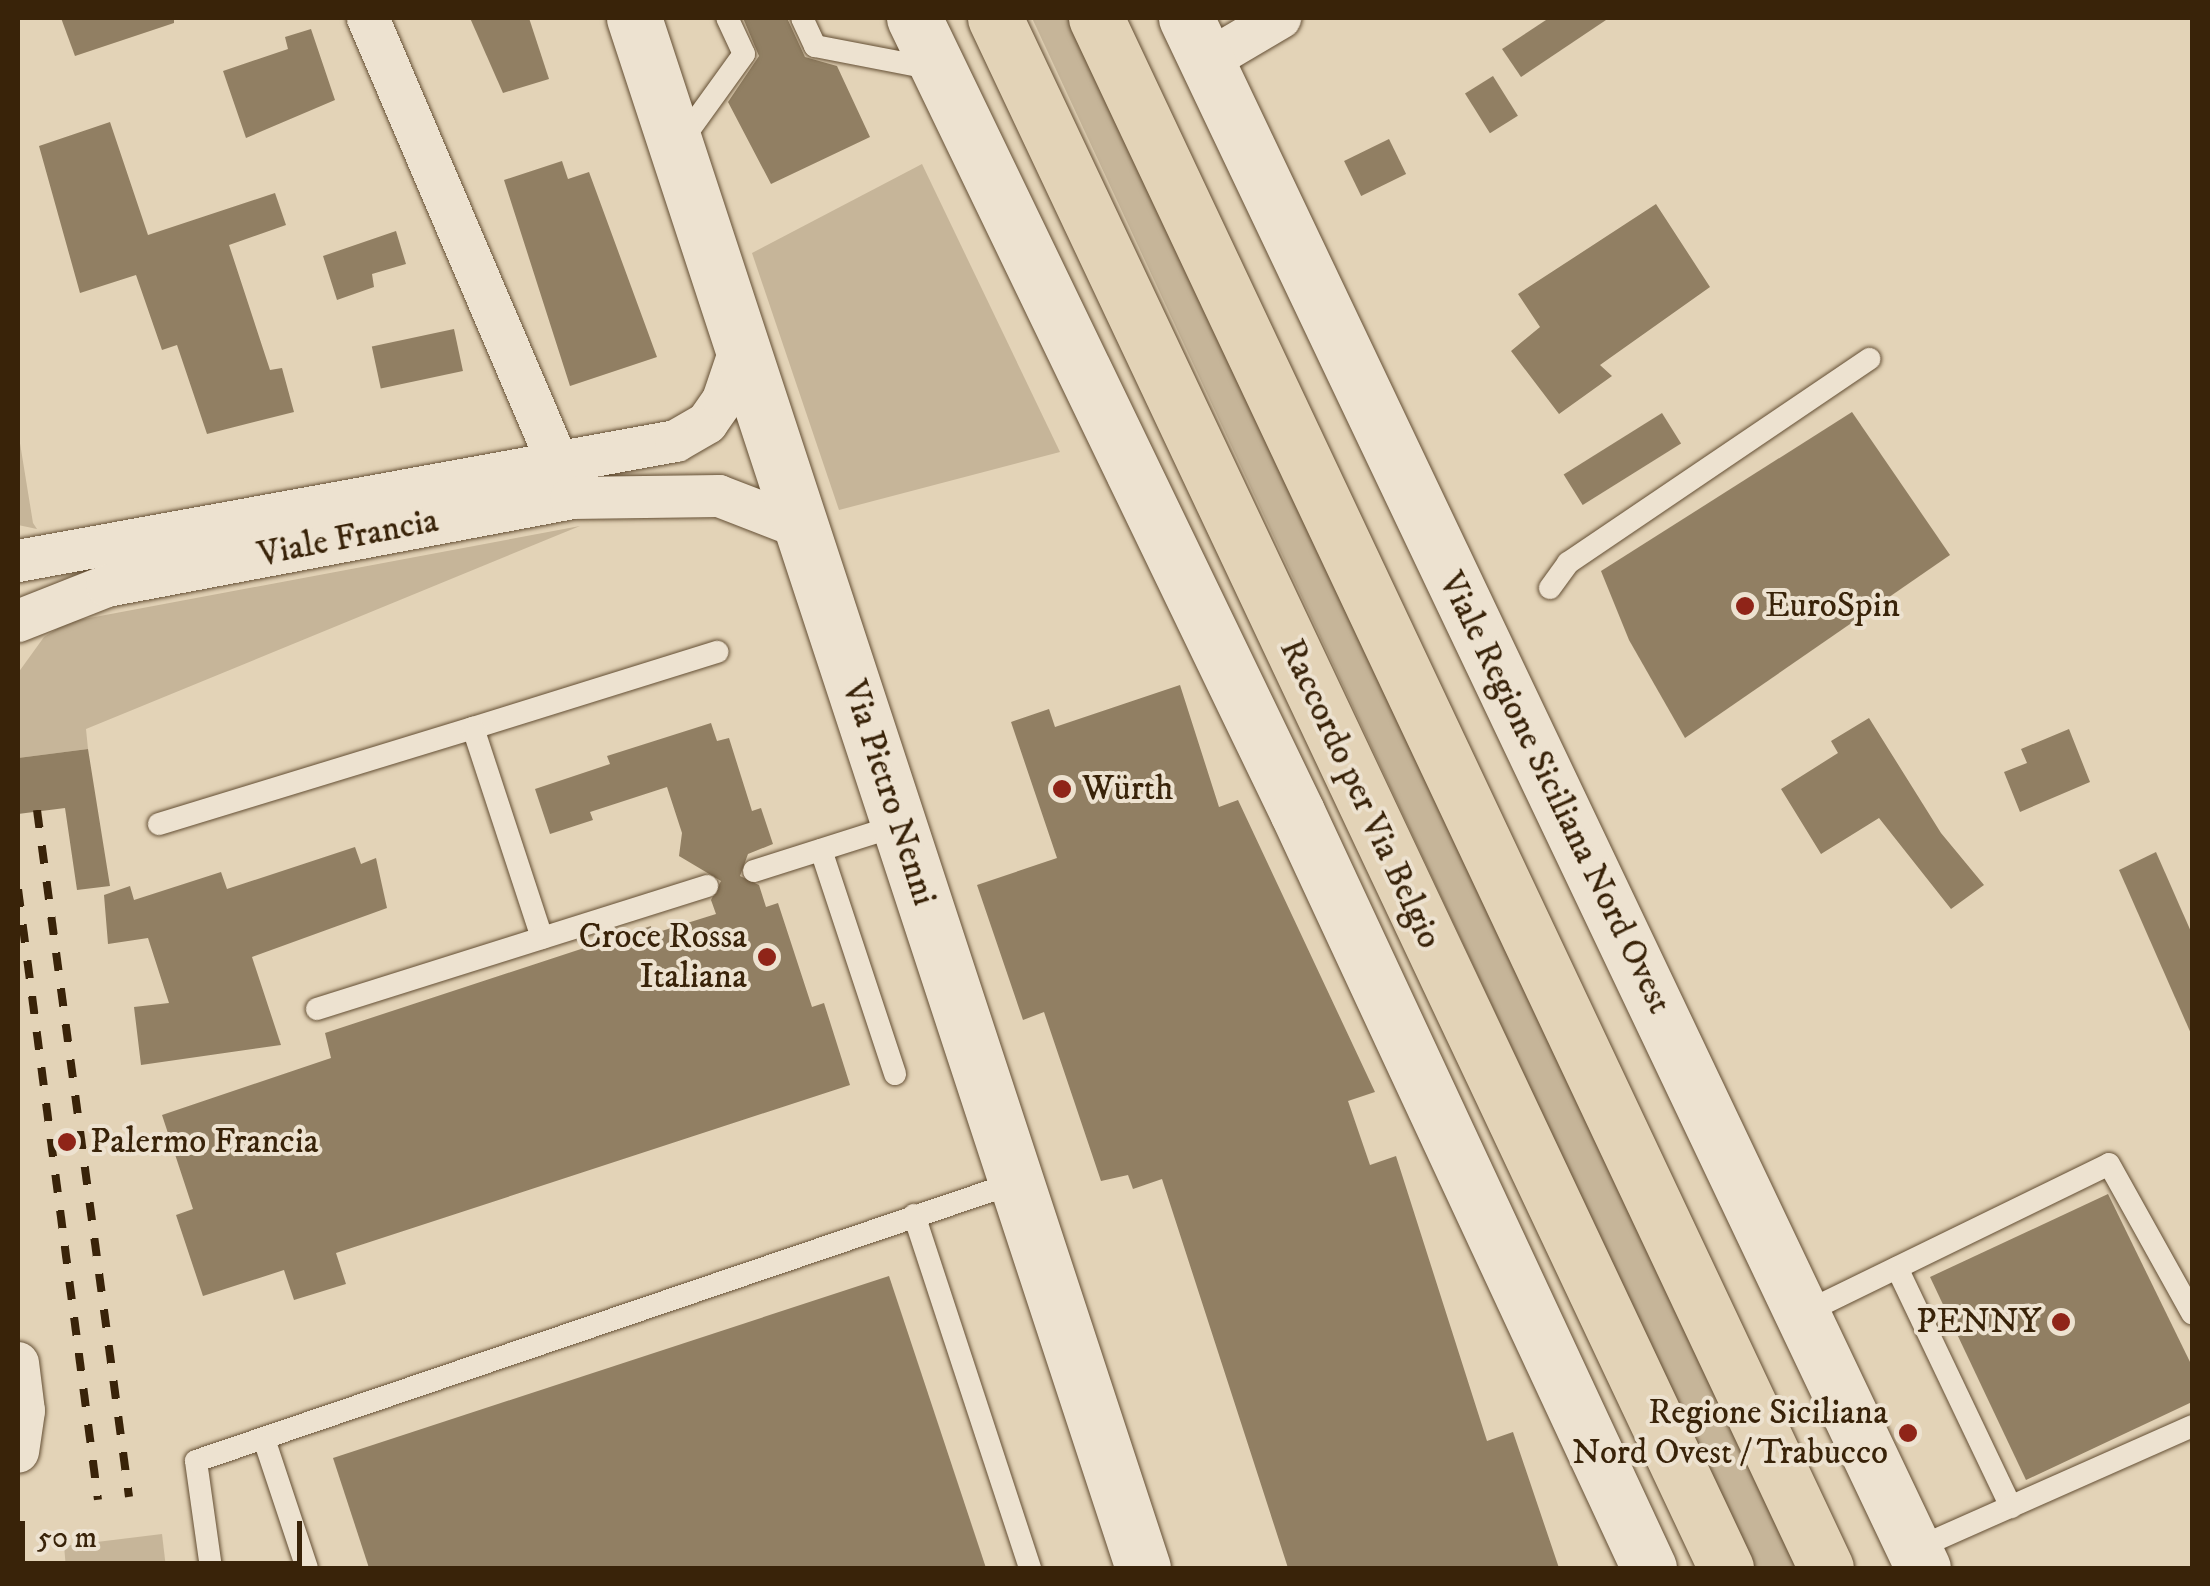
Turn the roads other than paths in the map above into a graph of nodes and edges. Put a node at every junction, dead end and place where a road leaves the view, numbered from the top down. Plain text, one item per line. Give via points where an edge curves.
1 (368, 18) edge
2 (634, 18) edge
3 (728, 18) edge
4 (802, 18) edge
5 (914, 18) edge
6 (996, 18) edge
7 (1096, 18) edge
8 (1280, 18) edge
9 (1196, 39) edge
10 (939, 70) junction
11 (677, 147) junction
12 (742, 344) junction
13 (1868, 359) dead end
14 (676, 441) junction
15 (774, 441) junction
16 (557, 460) junction
17 (686, 492) junction
18 (802, 528) junction
19 (18, 561) edge
20 (1550, 588) dead end
21 (18, 621) edge
22 (717, 652) dead end
23 (473, 728) junction
24 (160, 824) dead end
25 (898, 825) junction
26 (821, 850) junction
27 (754, 872) dead end
28 (707, 886) dead end
29 (542, 938) junction
30 (317, 1008) dead end
31 (895, 1074) dead end
32 (1017, 1182) junction
33 (914, 1215) junction
34 (1897, 1268) junction
35 (1804, 1313) junction
36 (2192, 1313) edge
37 (18, 1362) edge
38 (2192, 1426) edge
39 (264, 1439) junction
40 (18, 1452) edge
41 (2011, 1506) junction
42 (1919, 1559) edge
43 (211, 1568) edge
44 (307, 1568) edge
45 (1030, 1568) edge
46 (1144, 1568) edge
47 (1650, 1568) edge
48 (1726, 1568) edge
49 (1826, 1568) edge

1 - 16 street
2 - 11 street, Via Pietro Nenni
3 - 11 lane via 744,54
4 - 10 lane via 816,46
5 - 10 street
6 - 48 highway, Raccordo per Via Belgio
7 - 49 highway
8 - 9 street
9 - 35 street, Viale Regione Siciliana Nord Ovest
10 - 47 street via 1297,812
11 - 12 street, Via Pietro Nenni
12 - 14 street, Viale Francia via 723,400 707,423
12 - 15 street, Via Pietro Nenni
13 - 20 lane via 1568,563
14 - 15 street, Viale Francia via 724,435
14 - 16 street, Viale Francia
15 - 17 street, Viale Francia via 748,477
15 - 18 street, Via Pietro Nenni
16 - 19 street, Viale Francia
17 - 18 street, Viale Francia via 749,502
17 - 21 street, Viale Francia via 531,502 107,586
18 - 25 street, Via Pietro Nenni
22 - 23 lane
23 - 24 lane
23 - 29 lane
25 - 26 lane
25 - 32 street, Via Pietro Nenni
26 - 27 lane
26 - 31 lane
28 - 29 lane
29 - 30 lane
32 - 33 lane
32 - 46 street, Via Pietro Nenni
33 - 39 lane
33 - 45 lane
34 - 35 lane
34 - 36 lane via 2109,1164
34 - 41 lane
35 - 42 street, Viale Regione Siciliana Nord Ovest
37 - 40 street via 24,1412
38 - 41 lane
39 - 43 lane via 196,1462
39 - 44 lane
41 - 42 lane

